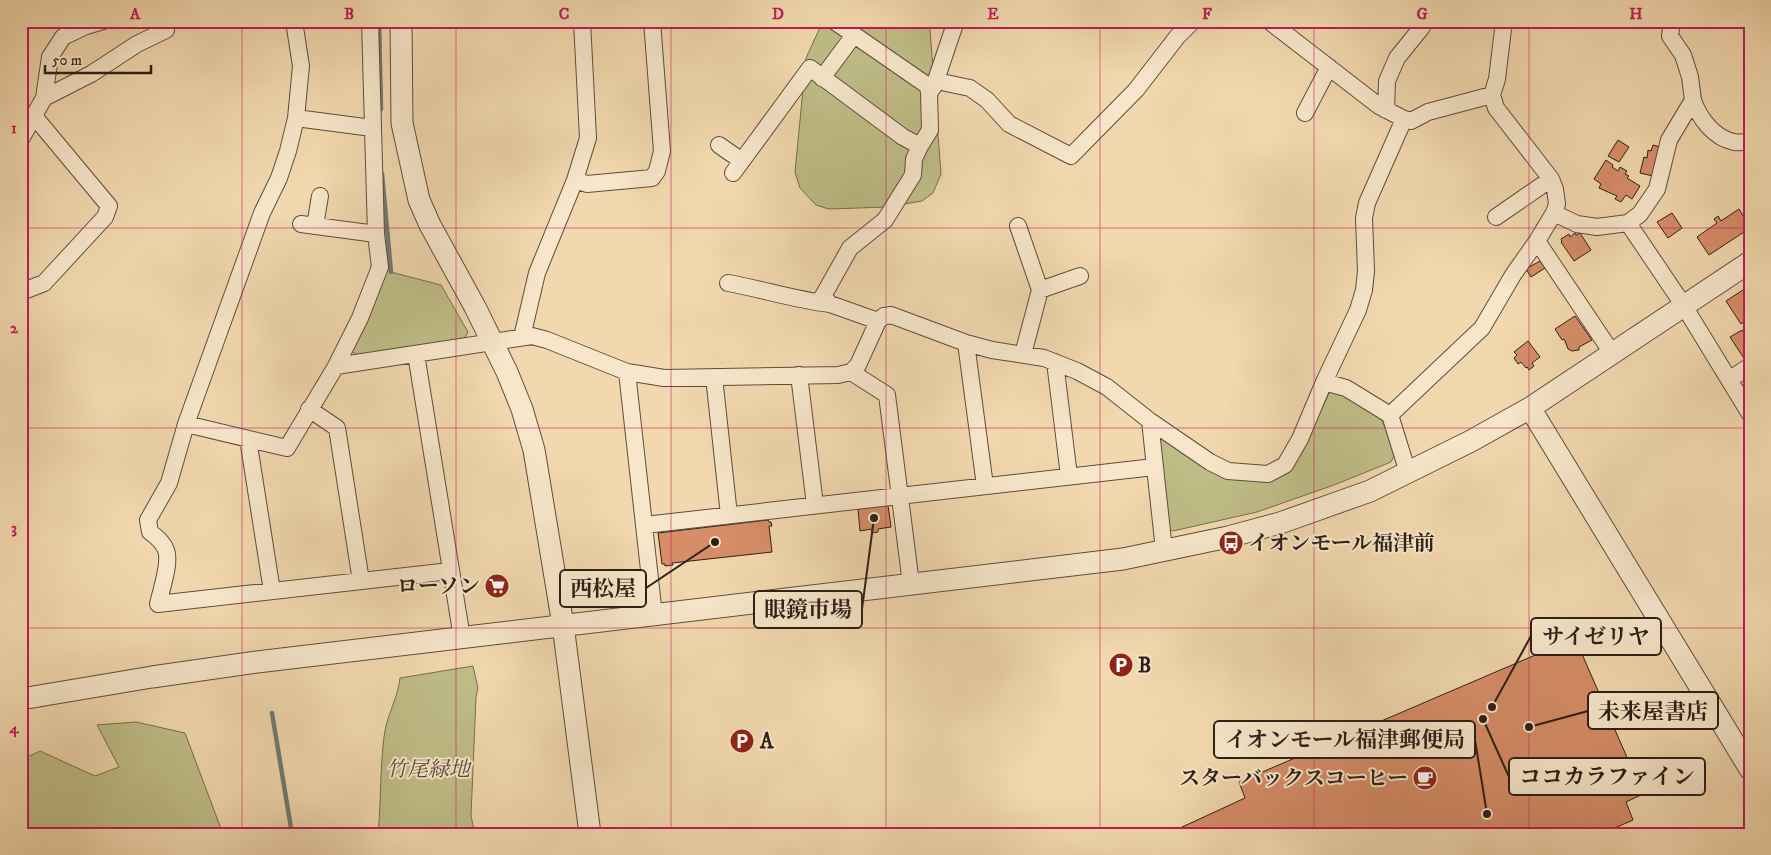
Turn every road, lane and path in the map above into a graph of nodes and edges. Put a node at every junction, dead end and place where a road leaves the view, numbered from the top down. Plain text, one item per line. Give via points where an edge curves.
1 (103, 21) edge
2 (294, 21) edge
3 (370, 21) edge
4 (402, 21) edge
5 (582, 21) edge
6 (652, 21) edge
7 (834, 21) edge
8 (956, 21) edge
9 (1193, 21) edge
10 (1269, 21) edge
11 (1416, 21) edge
12 (1504, 21) edge
13 (1672, 21) edge
14 (166, 30) dead end
15 (854, 35) junction
16 (1329, 67) junction
17 (822, 78) junction
18 (946, 83) dead end
19 (929, 93) junction
20 (1492, 95) junction
21 (44, 98) junction
22 (1693, 100) junction
23 (1386, 110) junction
24 (1305, 113) dead end
25 (34, 116) junction
26 (296, 118) junction
27 (1404, 119) junction
28 (372, 128) junction
29 (21, 139) edge
30 (1750, 141) edge
31 (719, 145) dead end
32 (920, 146) junction
33 (1551, 179) junction
34 (575, 180) junction
35 (320, 196) dead end
36 (1554, 213) junction
37 (1496, 217) dead end
38 (1628, 223) junction
39 (1018, 226) dead end
40 (376, 234) junction
41 (1538, 241) junction
42 (1750, 262) edge
43 (1080, 276) dead end
44 (728, 283) dead end
45 (1040, 290) junction
46 (21, 292) edge
47 (830, 304) junction
48 (1684, 306) junction
49 (878, 321) junction
50 (522, 336) junction
51 (493, 342) junction
52 (966, 343) junction
53 (1612, 353) junction
54 (416, 354) junction
55 (1023, 354) junction
56 (1055, 362) junction
57 (336, 366) junction
58 (1750, 366) edge
59 (627, 372) junction
60 (852, 372) junction
61 (799, 375) junction
62 (714, 377) junction
63 (1729, 380) junction
64 (1324, 382) junction
65 (1530, 408) junction
66 (309, 409) junction
67 (1750, 414) edge
68 (1390, 415) junction
69 (1150, 421) junction
70 (186, 424) junction
71 (248, 440) junction
72 (1154, 467) junction
73 (1408, 473) junction
74 (1069, 476) junction
75 (985, 486) junction
76 (899, 496) junction
77 (814, 506) junction
78 (730, 515) junction
79 (645, 525) junction
80 (1164, 550) junction
81 (450, 570) junction
82 (361, 581) junction
83 (911, 584) junction
84 (272, 591) junction
85 (654, 615) junction
86 (563, 625) junction
87 (462, 638) junction
88 (21, 699) edge
89 (1748, 762) edge
90 (590, 834) edge
91 (600, 834) edge

1 - 21 street via 63,37 50,57
2 - 26 street via 301,66
3 - 28 street
4 - 51 street via 402,123 419,200
5 - 34 street via 588,138
6 - 34 street via 662,151 658,171 652,178 587,184
7 - 15 street
8 - 19 street
9 - 18 street via 1136,90 1071,156 1010,124 970,88
10 - 16 street
11 - 23 street via 1422,27 1397,58 1387,81
12 - 20 street
13 - 22 street via 1670,36 1683,55
14 - 21 street
15 - 17 street
15 - 19 street via 928,86
16 - 23 street
16 - 24 street
17 - 31 street via 810,68 738,167
17 - 32 street
19 - 32 street via 930,130
20 - 27 street via 1428,112 1411,121
20 - 33 street via 1496,108
21 - 25 street
22 - 30 street via 1706,125 1722,137 1735,143
22 - 38 street via 1669,140 1657,189 1640,214
23 - 27 street
25 - 29 street
25 - 46 street via 109,206 104,217 44,283
26 - 28 street
26 - 70 street via 279,178 262,213
27 - 64 street via 1367,203 1364,218 1366,272 1358,310
28 - 40 street
32 - 47 street via 914,159 913,175 885,220 850,248 823,296
33 - 36 street via 1557,204
33 - 37 street
34 - 50 street via 537,273
35 - 40 street via 308,225
36 - 38 street via 1577,224 1597,227
36 - 41 street
38 - 48 street
39 - 45 street
40 - 57 street via 380,266 360,318
41 - 53 street
41 - 68 street via 1513,275 1482,328
42 - 48 street
43 - 45 street
44 - 47 street via 803,301
45 - 55 street
47 - 49 street
48 - 53 street
48 - 63 street
49 - 52 street via 891,315
49 - 60 street via 864,356
50 - 51 street
50 - 59 street via 547,340
51 - 54 street
51 - 86 street via 522,409 534,450
52 - 55 street
52 - 75 street
53 - 65 street
54 - 57 street
54 - 81 street
55 - 56 street
56 - 69 street via 1107,387
56 - 74 street
57 - 66 street
58 - 63 street
59 - 62 street via 664,378
59 - 79 street
60 - 61 street
60 - 76 street via 887,395
61 - 62 street
61 - 77 street
62 - 78 street
63 - 67 street
64 - 68 street via 1346,388
64 - 69 street via 1285,465 1268,474 1228,470 1210,462
65 - 73 street
65 - 89 street
66 - 71 street via 287,448
66 - 82 street via 337,428
68 - 73 street
69 - 72 street
70 - 71 street
70 - 84 street via 169,483 148,520 150,532 161,540 166,551 167,562 158,604
71 - 84 street
72 - 74 street
72 - 80 street
73 - 80 street via 1370,491 1280,523 1228,538
74 - 75 street
75 - 76 street
76 - 77 street
76 - 83 street
77 - 78 street
78 - 79 street
79 - 85 street
80 - 83 street via 1123,559
81 - 82 street
81 - 87 street
82 - 84 street
83 - 85 street
85 - 86 street
86 - 87 street
86 - 90 street
86 - 91 street via 571,651
87 - 88 street via 257,662

